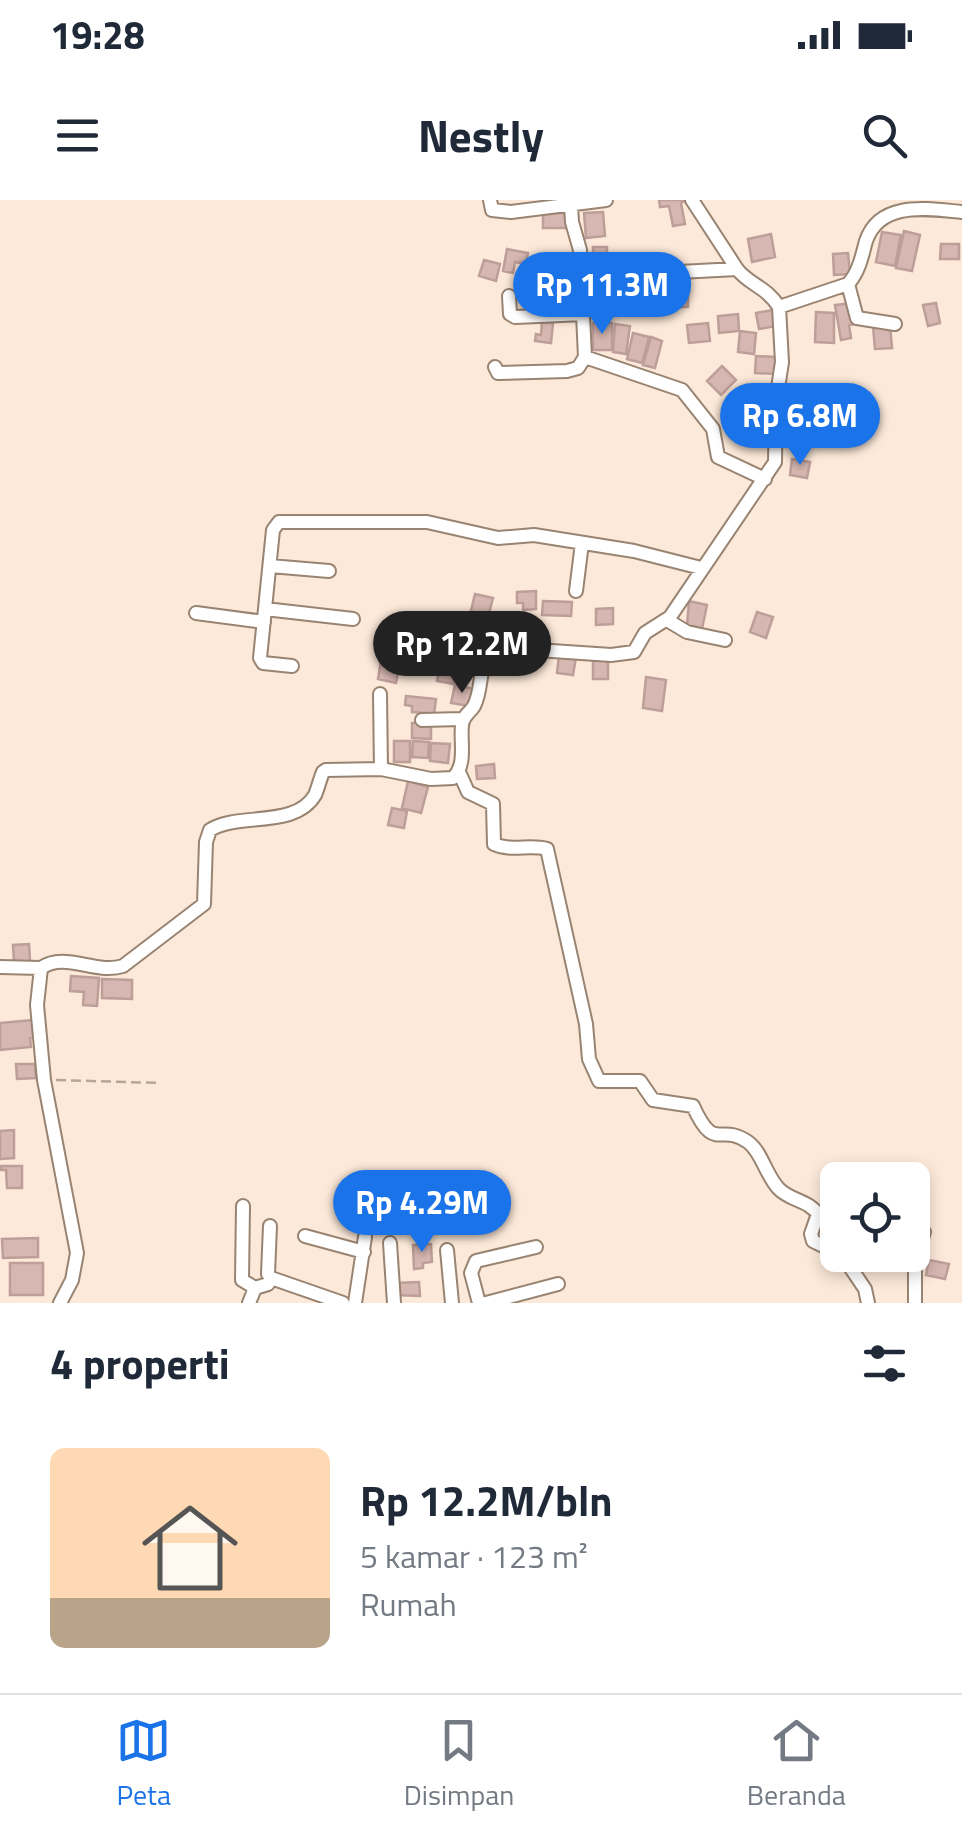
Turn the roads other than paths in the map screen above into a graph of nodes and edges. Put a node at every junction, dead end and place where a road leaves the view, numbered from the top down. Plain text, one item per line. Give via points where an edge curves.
1 (490, 200) edge
2 (606, 200) edge
3 (692, 200) edge
4 (571, 206) junction
5 (962, 212) edge
6 (737, 269) junction
7 (648, 279) dead end
8 (848, 284) junction
9 (509, 296) dead end
10 (779, 307) junction
11 (584, 314) junction
12 (895, 324) dead end
13 (585, 357) junction
14 (495, 368) dead end
15 (765, 479) junction
16 (582, 543) junction
17 (270, 566) junction
18 (701, 568) junction
19 (329, 571) dead end
20 (576, 591) dead end
21 (196, 613) dead end
22 (265, 616) junction
23 (353, 619) dead end
24 (666, 620) junction
25 (725, 640) dead end
26 (292, 666) dead end
27 (380, 694) dead end
28 (462, 719) junction
29 (422, 720) dead end
30 (381, 769) junction
31 (459, 772) junction
32 (0, 968) edge
33 (41, 968) junction
34 (243, 1206) dead end
35 (270, 1226) dead end
36 (305, 1236) dead end
37 (366, 1237) dead end
38 (390, 1243) dead end
39 (820, 1244) edge
40 (536, 1247) dead end
41 (446, 1250) dead end
42 (364, 1252) junction
43 (853, 1272) edge
44 (915, 1272) edge
45 (272, 1278) junction
46 (558, 1284) dead end
47 (255, 1288) junction
48 (60, 1303) edge
49 (249, 1303) edge
50 (343, 1303) edge
51 (355, 1303) edge
52 (394, 1303) edge
53 (452, 1303) edge
54 (482, 1303) edge
55 (868, 1303) edge
56 (915, 1303) edge

1 - 4 street via 495,211
2 - 4 street
3 - 6 street
4 - 11 street
5 - 8 street via 910,207 891,213 870,231
6 - 7 street via 660,272
6 - 10 street
8 - 10 street
8 - 12 street via 856,318
9 - 11 street via 515,317
10 - 15 street via 776,458
11 - 13 street
13 - 14 street via 567,370
13 - 15 street via 682,390 712,429 718,456
15 - 18 street
16 - 17 street via 534,535 498,538 406,520 279,522
16 - 18 street
16 - 20 street
17 - 19 street
17 - 22 street
18 - 24 street
21 - 22 street
22 - 23 street
22 - 26 street via 260,661
24 - 25 street
24 - 28 street via 629,654 494,647 479,676 476,702
27 - 30 street
28 - 29 street
28 - 31 street
30 - 31 street via 442,780
30 - 33 street via 326,770 312,798 294,810 210,830 204,904 123,966 56,961
31 - 39 street via 468,792 493,804 494,844 548,849 589,1059 599,1081 640,1081 653,1100 693,1106 712,1136 751,1144 783,1194 818,1214 811,1234
32 - 33 street
33 - 48 street via 44,1080 77,1254
34 - 47 street via 242,1280
35 - 45 street
36 - 42 street
37 - 42 street
38 - 52 street
40 - 54 street via 476,1261 471,1273
41 - 53 street
42 - 51 street
43 - 55 street
44 - 56 street
45 - 47 street
45 - 50 street
46 - 54 street
47 - 49 street

